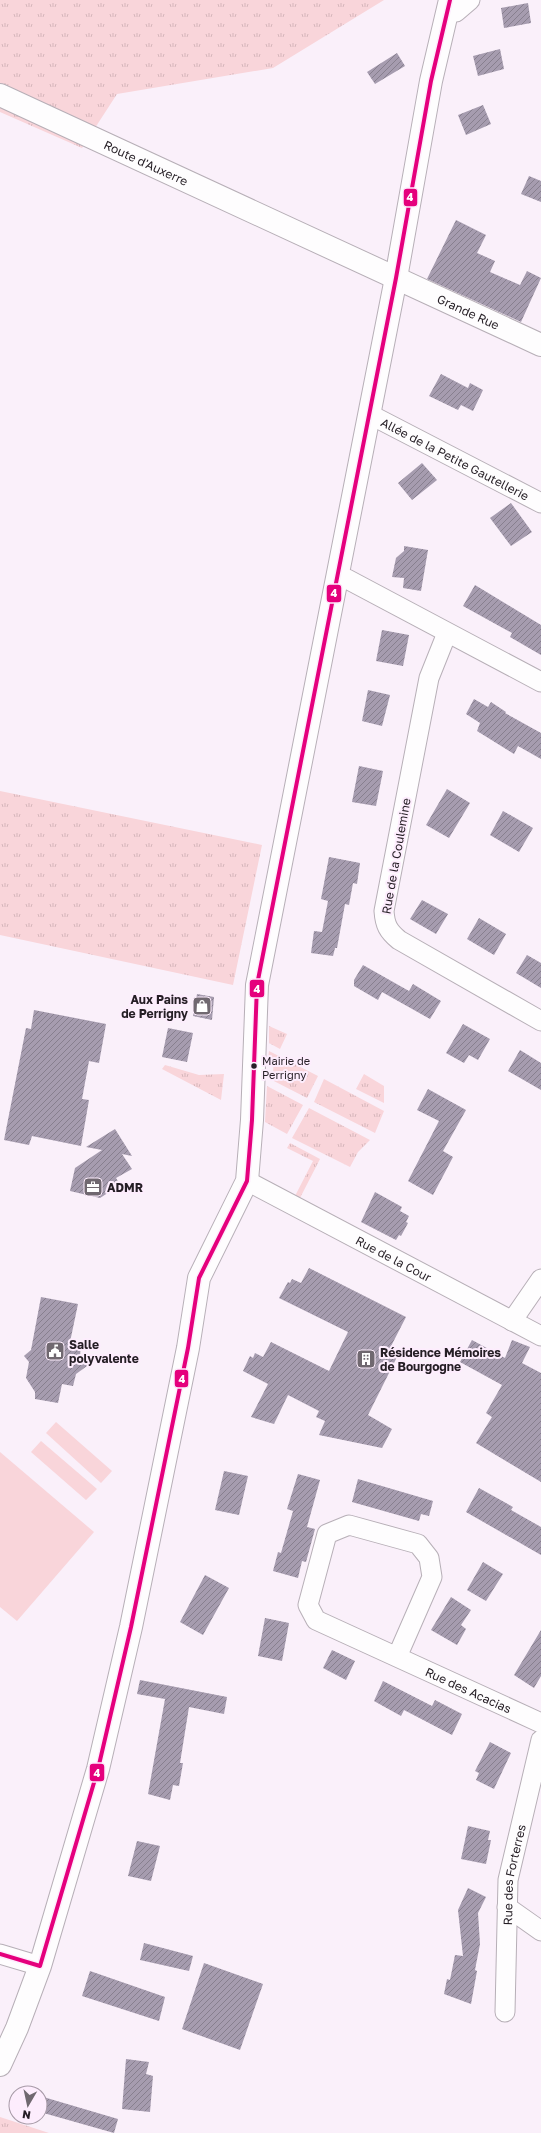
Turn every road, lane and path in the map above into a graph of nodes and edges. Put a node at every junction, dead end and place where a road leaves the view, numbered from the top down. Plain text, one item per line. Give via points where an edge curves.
1 (470, 0) edge
2 (449, 5) edge
3 (0, 95) edge
4 (396, 278) junction
5 (541, 345) edge
6 (368, 414) junction
7 (541, 503) edge
8 (337, 577) junction
9 (447, 633) junction
10 (541, 682) edge
11 (541, 1021) edge
12 (247, 1181) junction
13 (541, 1279) edge
14 (512, 1321) junction
15 (541, 1336) edge
16 (397, 1657) junction
17 (541, 1723) edge
18 (541, 1740) edge
19 (507, 1907) junction
20 (541, 1931) edge
21 (0, 1954) edge
22 (40, 1966) junction
23 (505, 2012) dead end
24 (0, 2065) edge

1 - 2 street via 456,12
2 - 4 main road via 432,81
3 - 4 main road, Route d'Auxerre
4 - 5 main road, Grande Rue
4 - 6 main road
6 - 7 street, Allée de la Petite Gautellerie
6 - 8 main road
8 - 9 street via 347,579
8 - 12 main road via 257,985
9 - 10 street
9 - 11 street, Rue de la Coulemine via 430,678 384,911 385,922 389,932 399,940
12 - 14 street, Rue de la Cour
12 - 22 main road via 199,1278 188,1348 131,1627 98,1769
13 - 14 street
14 - 15 street, Rue de la Cour
16 - 16 street, Rue des Acacias via 316,1620 308,1604 327,1534 348,1525 418,1544 429,1558 432,1577
16 - 17 street, Rue des Acacias
18 - 19 street, Rue des Forterres via 508,1880
19 - 20 street
19 - 23 street, Rue des Forterres
21 - 22 street
22 - 24 main road

